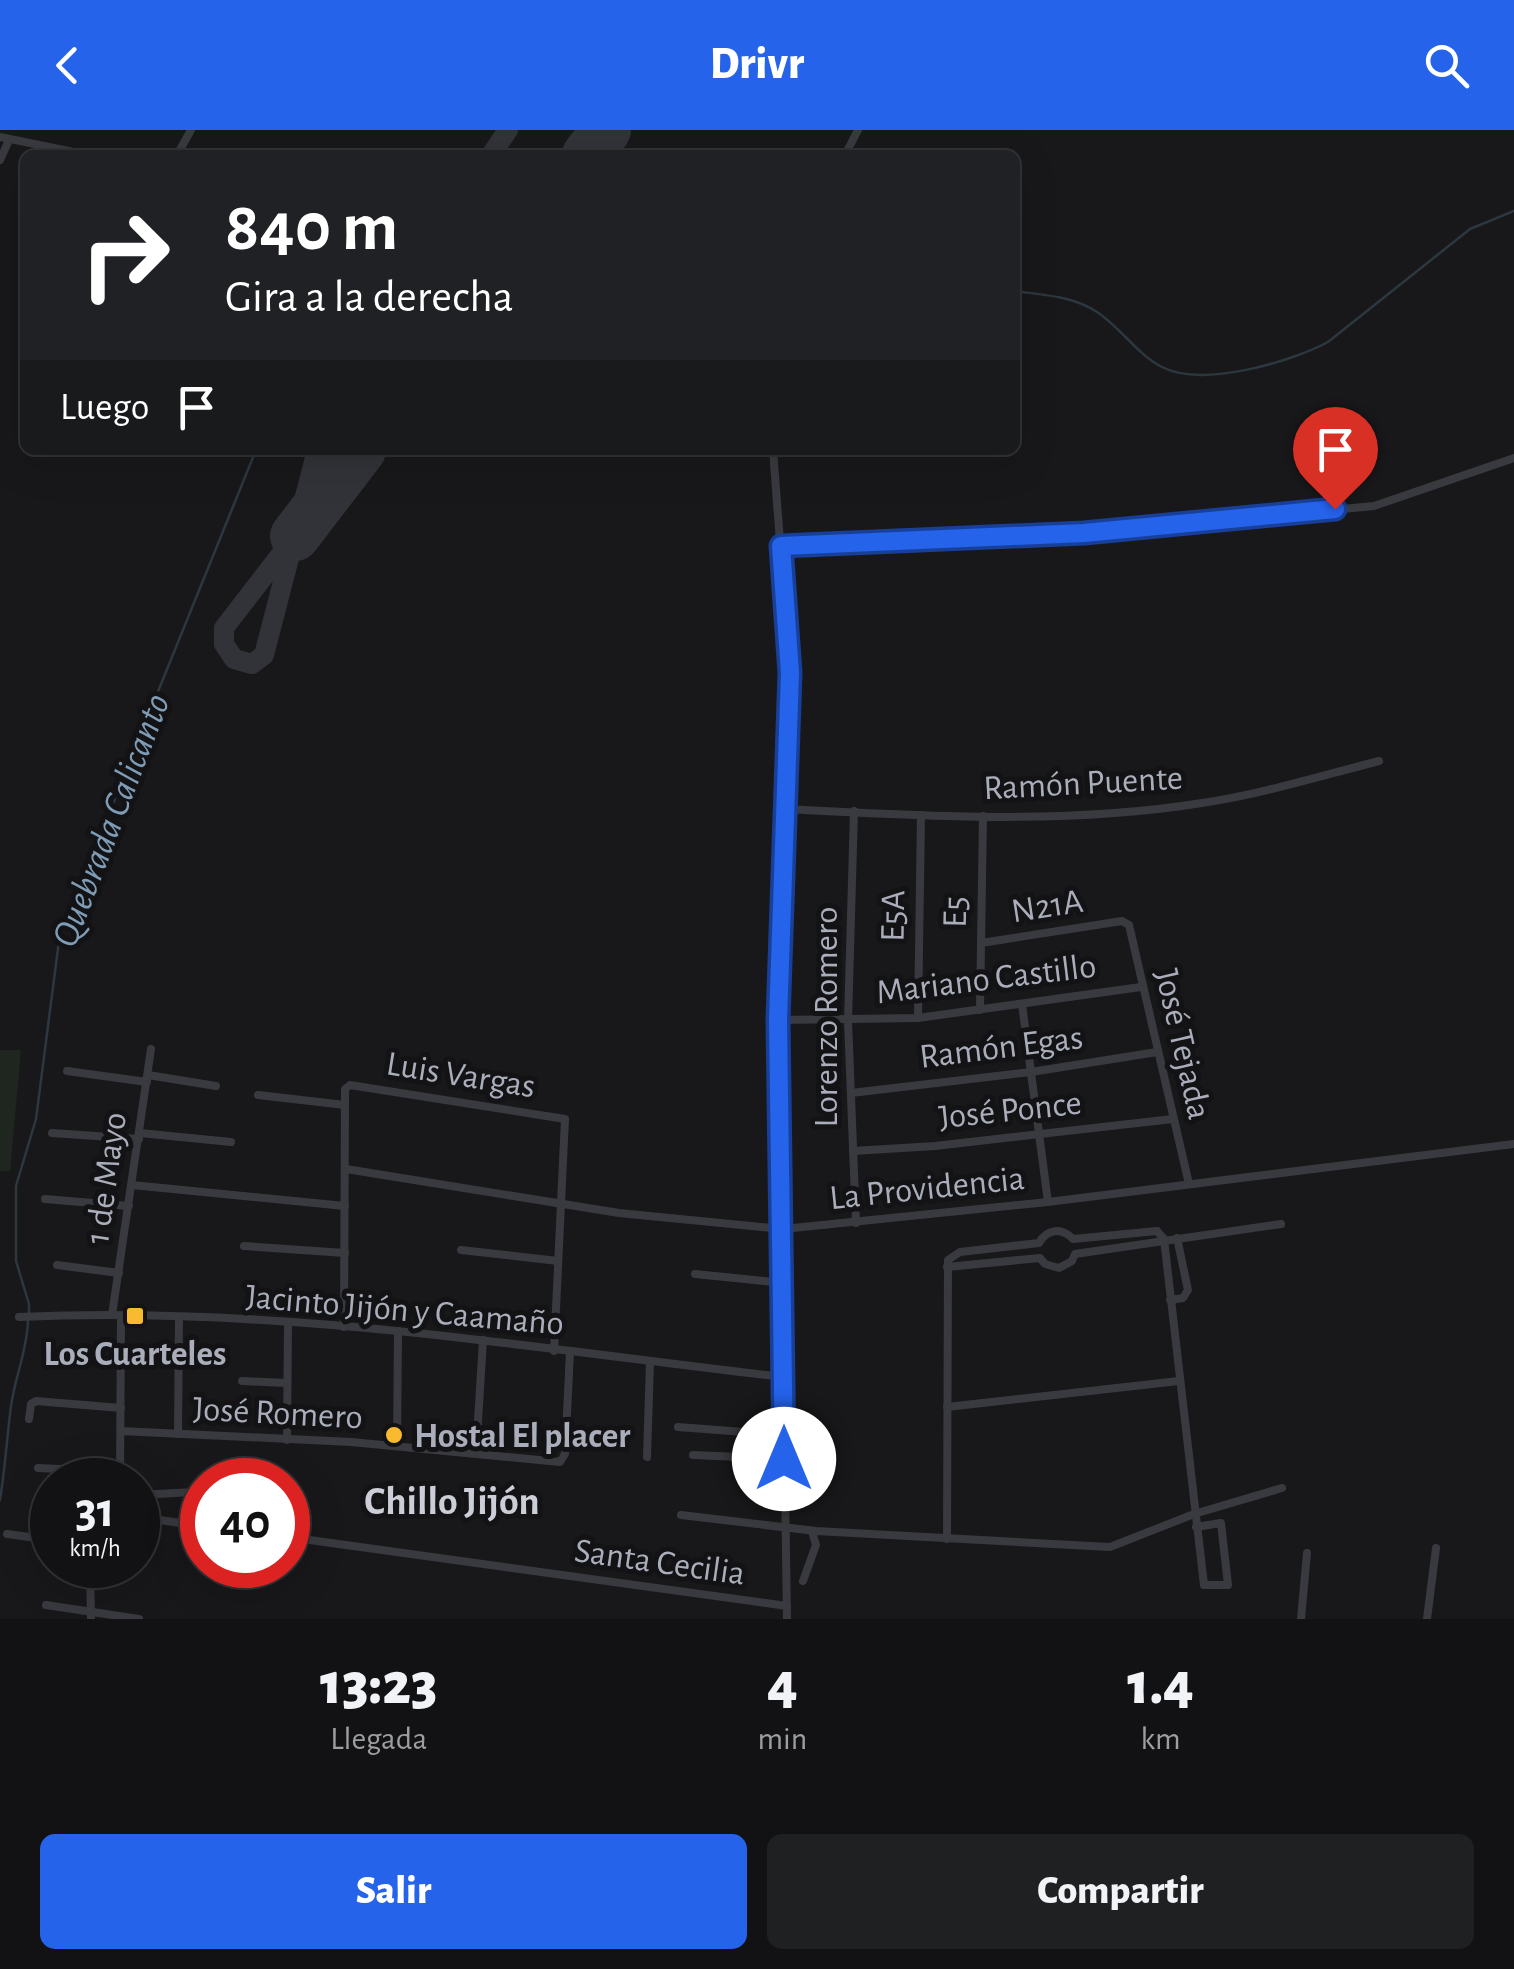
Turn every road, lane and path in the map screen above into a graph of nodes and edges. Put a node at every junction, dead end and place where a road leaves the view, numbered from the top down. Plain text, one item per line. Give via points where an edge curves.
1 (28, 130) edge
2 (5, 138) edge
3 (23, 143) junction
4 (61, 150) edge
5 (0, 160) edge
6 (773, 455) edge
7 (1514, 458) edge
8 (781, 546) junction
9 (1380, 761) dead end
10 (785, 809) junction
11 (854, 811) junction
12 (921, 814) junction
13 (983, 816) junction
14 (1122, 921) joint
15 (981, 942) junction
16 (1141, 987) junction
17 (1022, 1004) junction
18 (980, 1010) junction
19 (918, 1018) junction
20 (778, 1020) junction
21 (848, 1021) junction
22 (151, 1049) dead end
23 (1158, 1052) junction
24 (67, 1071) dead end
25 (1030, 1072) junction
26 (147, 1079) junction
27 (216, 1086) dead end
28 (851, 1093) junction
29 (258, 1095) dead end
30 (345, 1106) junction
31 (1173, 1119) junction
32 (52, 1133) dead end
33 (1039, 1134) junction
34 (139, 1136) junction
35 (231, 1142) dead end
36 (1514, 1144) edge
37 (853, 1151) junction
38 (346, 1169) junction
39 (1189, 1184) junction
40 (132, 1185) junction
41 (44, 1198) dead end
42 (560, 1202) junction
43 (1048, 1202) junction
44 (129, 1206) junction
45 (345, 1206) junction
46 (856, 1223) junction
47 (1281, 1224) dead end
48 (783, 1229) junction
49 (1177, 1238) junction
50 (1073, 1239) junction
51 (1164, 1239) junction
52 (1038, 1243) junction
53 (244, 1246) dead end
54 (461, 1250) dead end
55 (345, 1253) junction
56 (1076, 1254) junction
57 (1040, 1258) junction
58 (558, 1261) junction
59 (56, 1265) dead end
60 (947, 1267) junction
61 (119, 1272) junction
62 (695, 1274) dead end
63 (783, 1283) junction
64 (1170, 1300) junction
65 (116, 1315) junction
66 (23, 1317) dead end
67 (180, 1318) junction
68 (288, 1323) junction
69 (344, 1327) junction
70 (398, 1331) junction
71 (483, 1340) junction
72 (554, 1351) junction
73 (570, 1352) junction
74 (650, 1362) junction
75 (784, 1377) junction
76 (1179, 1381) junction
77 (242, 1382) dead end
78 (286, 1383) junction
79 (946, 1407) junction
80 (121, 1408) junction
81 (29, 1419) dead end
82 (678, 1427) dead end
83 (121, 1431) junction
84 (178, 1434) junction
85 (784, 1436) junction
86 (287, 1440) junction
87 (397, 1446) junction
88 (476, 1454) junction
89 (693, 1454) dead end
90 (647, 1457) dead end
91 (120, 1458) edge
92 (784, 1459) junction
93 (1282, 1488) dead end
94 (1194, 1514) junction
95 (681, 1516) dead end
96 (1196, 1526) junction
97 (784, 1529) junction
98 (812, 1531) junction
99 (7, 1534) dead end
100 (30, 1537) edge
101 (946, 1539) junction
102 (310, 1541) edge
103 (1436, 1548) dead end
104 (1307, 1552) dead end
105 (803, 1580) dead end
106 (90, 1588) edge
107 (46, 1605) dead end
108 (786, 1606) junction
109 (91, 1615) edge
110 (140, 1619) edge
111 (787, 1619) edge
112 (1301, 1619) edge
113 (1428, 1619) edge

1 - 3 street
2 - 3 street
2 - 5 street
3 - 4 street
6 - 8 street
7 - 8 street via 1374,506 1084,533
8 - 10 street via 790,673
9 - 13 street, Ramón Puente via 1201,804
10 - 11 street, Ramón Puente
10 - 20 street
11 - 12 street, Ramón Puente
11 - 21 street, Lorenzo Romero
12 - 13 street, Ramón Puente
12 - 19 street, E5A
13 - 15 street, E5
14 - 15 street, N21A
14 - 16 street, José Tejada via 1130,925
15 - 18 street, E5
16 - 17 street, Mariano Castillo
16 - 23 street, José Tejada
17 - 18 street, Mariano Castillo
17 - 25 street
18 - 19 street, Mariano Castillo
19 - 21 street, Mariano Castillo
20 - 21 street, Mariano Castillo
20 - 48 street
21 - 28 street, Lorenzo Romero
22 - 26 street, 1 de Mayo
23 - 25 street, Ramón Egas
23 - 31 street, José Tejada
24 - 26 street
25 - 28 street, Ramón Egas
25 - 33 street
26 - 27 street
26 - 34 street, 1 de Mayo
28 - 37 street, Lorenzo Romero
29 - 30 street
30 - 38 street
30 - 42 street, Luis Vargas via 350,1085 564,1118
31 - 33 street, José Ponce
31 - 39 street, José Tejada
32 - 34 street
33 - 37 street, José Ponce
33 - 43 street
34 - 35 street
34 - 40 street, 1 de Mayo
36 - 39 street, La Providencia
37 - 46 street, Lorenzo Romero
38 - 42 street, La Providencia
38 - 45 street
39 - 43 street, La Providencia
40 - 44 street, 1 de Mayo
40 - 45 street
41 - 44 street
42 - 48 street, La Providencia
42 - 58 street
43 - 46 street, La Providencia
44 - 61 street, 1 de Mayo
45 - 55 street
46 - 48 street, La Providencia
47 - 49 street
48 - 63 street
49 - 51 street
49 - 64 street via 1188,1290
50 - 51 street via 1157,1232
50 - 52 street via 1054,1230
50 - 56 street
51 - 56 street
51 - 64 street
52 - 57 street
52 - 60 street via 960,1252
53 - 55 street
54 - 58 street
55 - 69 street
56 - 57 street via 1059,1268
57 - 60 street
58 - 72 street
59 - 61 street
60 - 79 street
61 - 65 street, 1 de Mayo
62 - 63 street
63 - 75 street
64 - 76 street
65 - 66 street, Jacinto Jijón y Caamaño
65 - 67 street, Jacinto Jijón y Caamaño
65 - 80 street, 1 de Mayo
67 - 68 street, Jacinto Jijón y Caamaño
67 - 84 street
68 - 69 street, Jacinto Jijón y Caamaño
68 - 78 street
69 - 70 street, Jacinto Jijón y Caamaño
70 - 71 street, Jacinto Jijón y Caamaño
70 - 87 street
71 - 72 street, Jacinto Jijón y Caamaño
71 - 88 street
72 - 73 street, Jacinto Jijón y Caamaño
73 - 74 street, Jacinto Jijón y Caamaño
73 - 88 street, José Romero via 564,1459
74 - 75 street, Jacinto Jijón y Caamaño
74 - 90 street
75 - 85 street
76 - 79 street
76 - 94 street
77 - 78 street
78 - 86 street
79 - 101 street
80 - 81 street via 36,1401
80 - 83 street, 1 de Mayo
82 - 85 street
83 - 84 street, José Romero
83 - 91 street, 1 de Mayo
84 - 86 street, José Romero
85 - 92 street
86 - 87 street, José Romero
87 - 88 street, José Romero
89 - 92 street
92 - 97 street
93 - 94 street
94 - 96 street
94 - 101 street via 1110,1547
95 - 97 street
96 - 96 street via 1223,1526 1228,1584 1204,1586
97 - 98 street
97 - 108 street
98 - 101 street
98 - 105 street via 816,1544
99 - 100 street
102 - 108 street, Santa Cecilia
103 - 113 street
104 - 112 street
106 - 109 street
107 - 109 street
108 - 111 street
109 - 110 street

